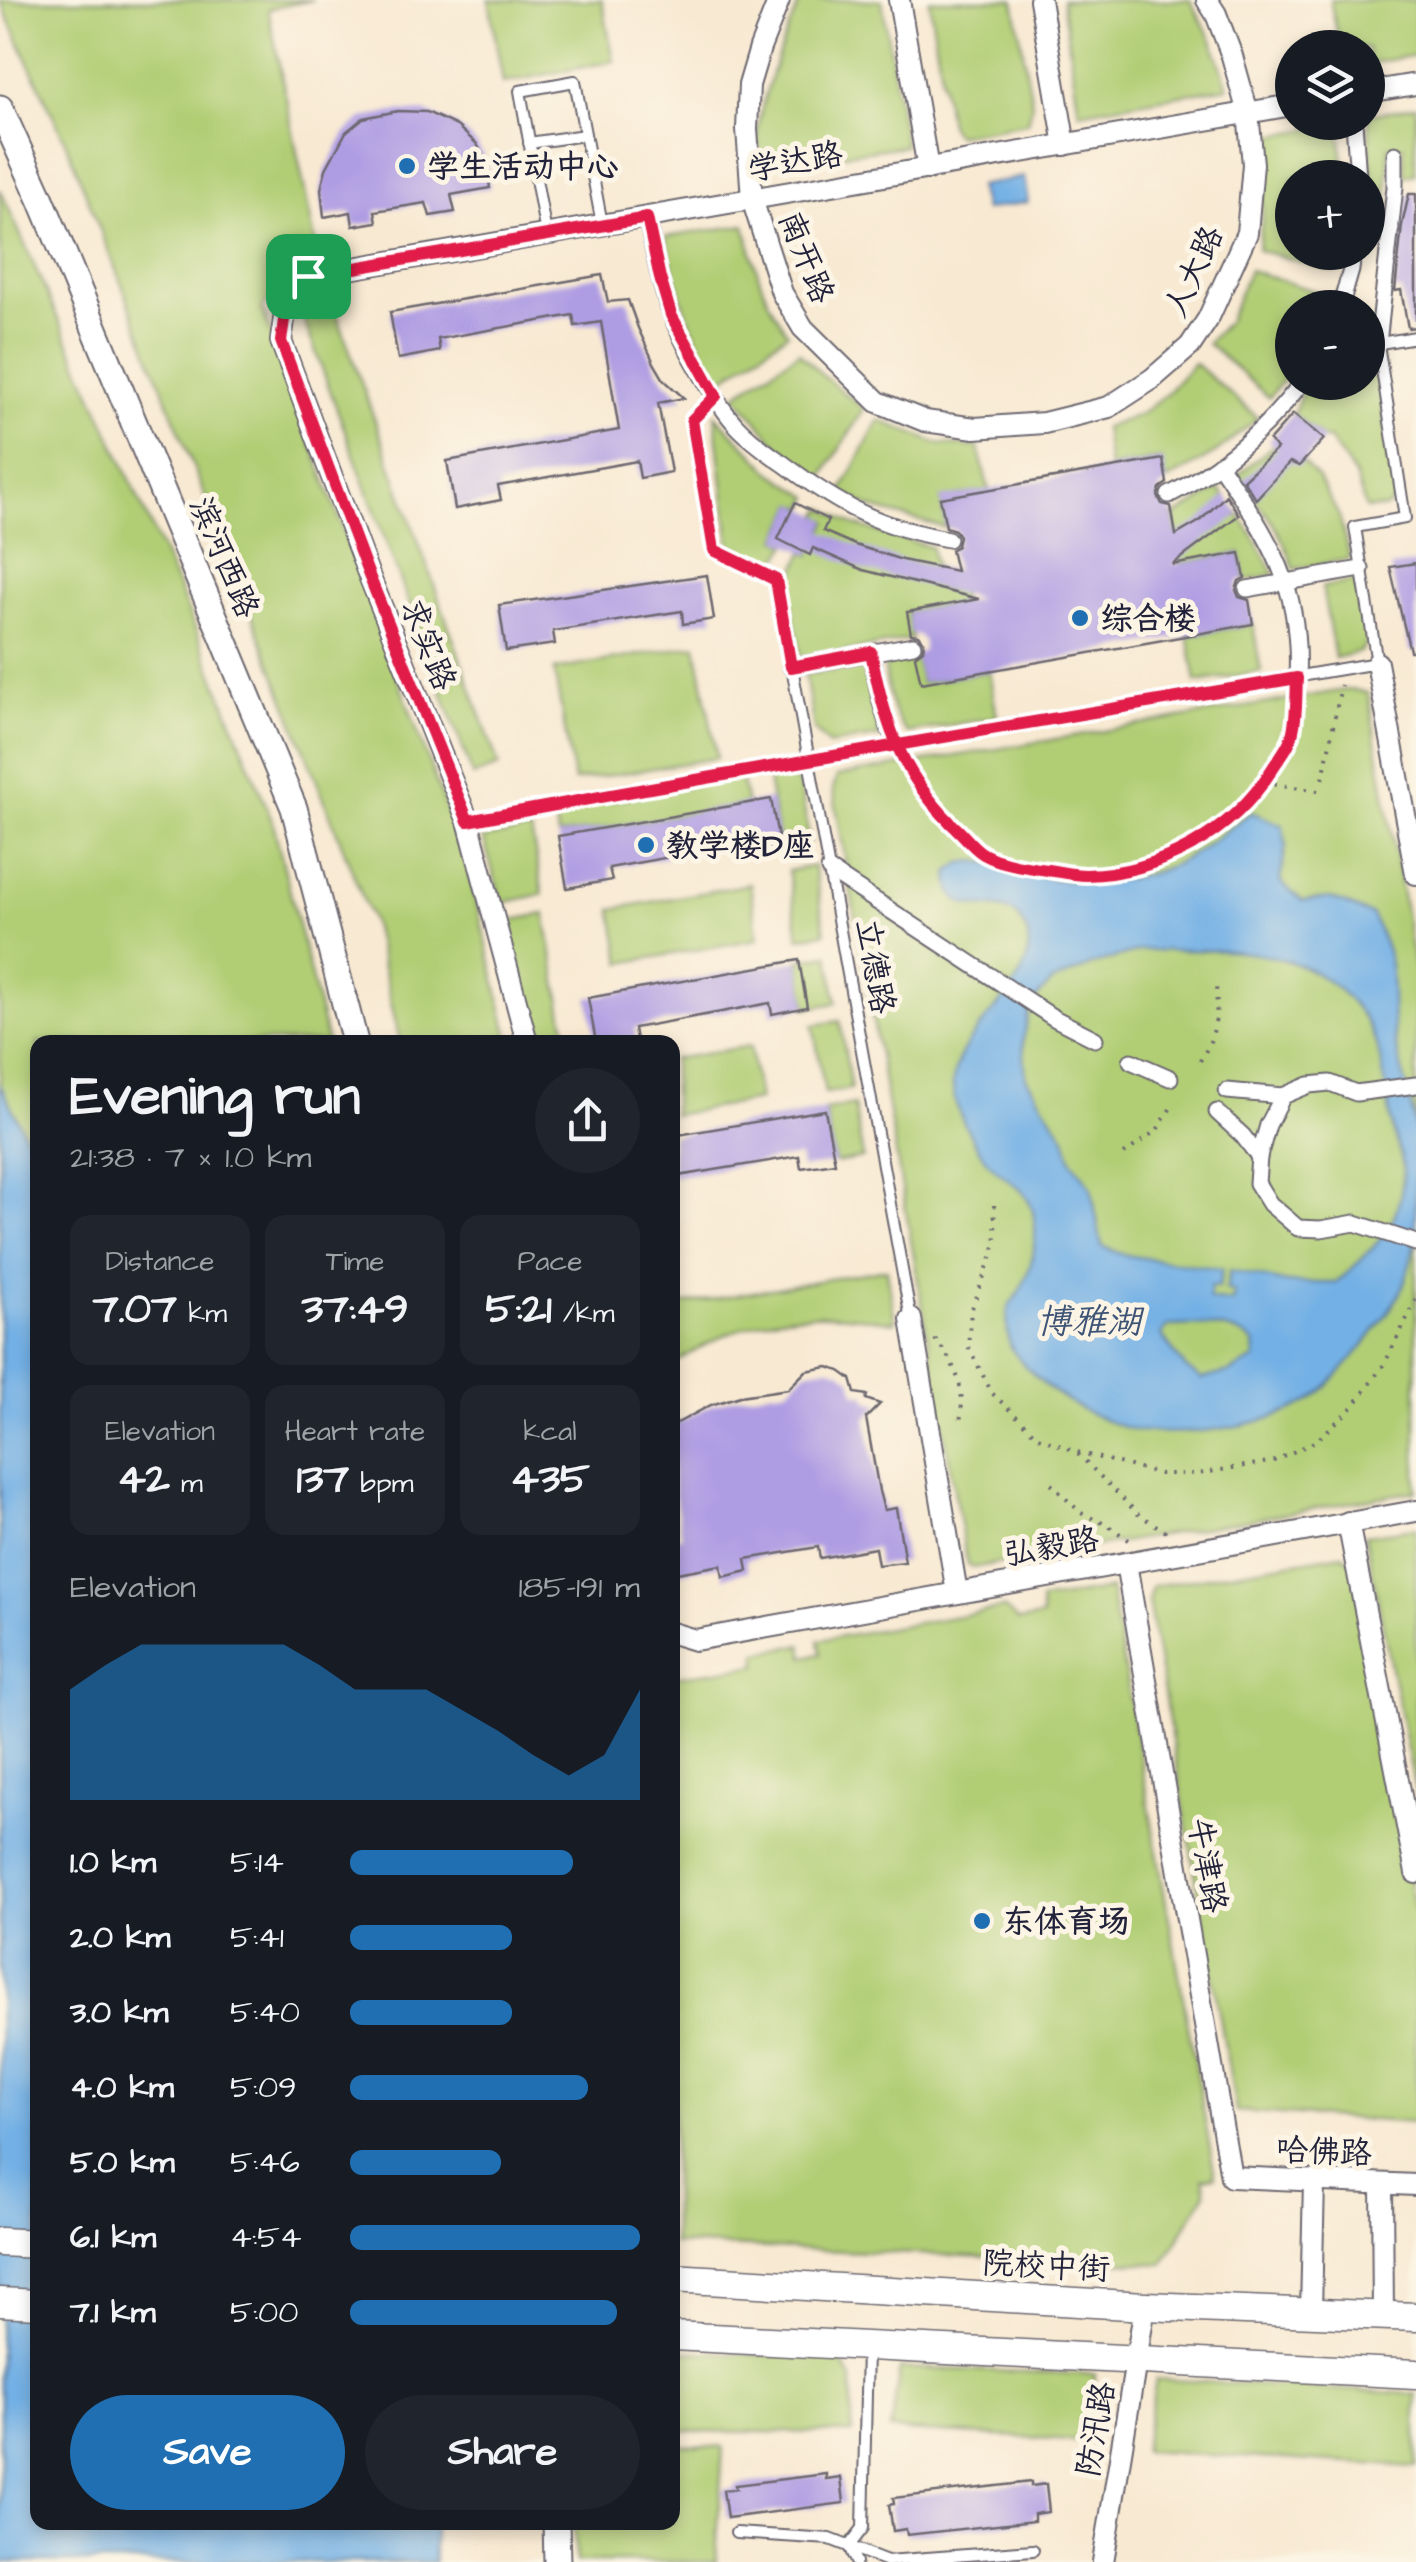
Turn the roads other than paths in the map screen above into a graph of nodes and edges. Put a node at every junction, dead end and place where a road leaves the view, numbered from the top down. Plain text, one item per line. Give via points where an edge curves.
1 (780, 0) edge
2 (899, 0) edge
3 (1040, 0) edge
4 (1207, 0) edge
5 (1416, 84) edge
6 (1385, 89) edge
7 (0, 108) edge
8 (1275, 108) edge
9 (1248, 113) junction
10 (586, 135) junction
11 (529, 144) junction
12 (1064, 145) junction
13 (1395, 154) dead end
14 (928, 169) junction
15 (752, 199) junction
16 (647, 218) junction
17 (603, 225) junction
18 (1385, 228) edge
19 (1390, 228) junction
20 (546, 235) junction
21 (308, 276) joint
22 (1381, 290) edge
23 (1416, 338) edge
24 (1385, 342) edge
25 (716, 396) junction
26 (1288, 400) edge
27 (1384, 400) edge
28 (1044, 423) joint
29 (1219, 464) junction
30 (1169, 494) dead end
31 (948, 539) dead end
32 (1361, 569) junction
33 (1285, 581) junction
34 (1247, 589) dead end
35 (913, 645) dead end
36 (871, 652) junction
37 (1376, 663) junction
38 (791, 667) junction
39 (1297, 678) junction
40 (896, 744) junction
41 (808, 759) junction
42 (1410, 804) edge
43 (468, 821) junction
44 (829, 870) junction
45 (1416, 874) edge
46 (353, 1035) edge
47 (524, 1035) edge
48 (1095, 1039) dead end
49 (1131, 1061) dead end
50 (1170, 1078) dead end
51 (1416, 1085) edge
52 (1227, 1091) dead end
53 (1283, 1096) junction
54 (1216, 1112) dead end
55 (1259, 1157) junction
56 (1416, 1244) edge
57 (911, 1321) joint
58 (1416, 1511) edge
59 (1348, 1522) junction
60 (1126, 1563) junction
61 (958, 1593) junction
62 (680, 1635) edge
63 (1416, 1872) edge
64 (1230, 2178) joint
65 (1314, 2182) junction
66 (1382, 2184) junction
67 (1416, 2185) edge
68 (0, 2242) edge
69 (30, 2244) edge
70 (680, 2278) edge
71 (0, 2302) edge
72 (30, 2304) edge
73 (1145, 2306) junction
74 (1311, 2311) junction
75 (1383, 2316) junction
76 (1416, 2317) edge
77 (680, 2336) edge
78 (867, 2346) junction
79 (1138, 2360) junction
80 (1416, 2374) edge
81 (556, 2530) edge
82 (736, 2533) dead end
83 (849, 2546) junction
84 (1033, 2550) dead end
85 (557, 2562) edge
86 (856, 2562) edge
87 (886, 2562) edge
88 (1103, 2562) edge

1 - 15 street, 南开路 via 749,85
2 - 14 street
3 - 12 street
4 - 9 street, 人大路
5 - 6 street
7 - 46 street, 滨河西路 via 294,808
8 - 9 street, 学达路
9 - 12 street, 学达路
9 - 28 street, 人大路 via 1247,233 1208,319 1178,357 1110,407
10 - 11 lane
10 - 11 lane via 575,81 520,91
10 - 17 lane
11 - 20 lane
12 - 14 street, 学达路
13 - 19 street
14 - 15 street, 学达路
15 - 16 street, 学达路
15 - 28 street, 南开路 via 782,294 803,328 878,402 925,421 975,428
16 - 17 street, 学达路
16 - 25 street via 671,315
17 - 20 street, 学达路
18 - 19 street
19 - 22 street
20 - 21 street, 学达路
21 - 43 street, 求实路 via 286,306 281,341
23 - 24 lane
25 - 31 street via 735,424 824,495 890,526
25 - 38 lane, 立德路 via 692,420 714,550 776,580
26 - 29 street
27 - 32 lane via 1406,518 1354,527
29 - 30 street
29 - 33 street via 1264,532
32 - 33 street
32 - 37 lane
33 - 34 street
33 - 39 street via 1299,645
35 - 36 street
36 - 38 street
36 - 40 street
37 - 39 lane
37 - 42 street
38 - 41 lane, 立德路
39 - 40 lane
40 - 41 lane
41 - 43 lane
41 - 44 lane, 立德路
42 - 45 street
43 - 47 street, 求实路
44 - 48 street
44 - 57 lane, 立德路
49 - 50 street
51 - 53 street via 1356,1094 1330,1083 1309,1084
52 - 53 street
53 - 55 street
54 - 55 street
55 - 56 street via 1257,1183 1298,1228 1355,1224
57 - 61 street, 立德路
58 - 59 street, 弘毅路
59 - 60 street, 弘毅路
59 - 63 street
60 - 61 street, 弘毅路
60 - 64 street, 牛津路
61 - 62 street, 弘毅路 via 695,1640
64 - 65 street, 哈佛路
65 - 66 street, 哈佛路
65 - 74 street
66 - 67 street, 哈佛路
66 - 75 street
68 - 69 main road
70 - 73 main road, 院校中街
71 - 72 main road
73 - 74 main road, 院校中街
73 - 79 street, 防汛路
74 - 75 main road, 院校中街
75 - 76 main road, 院校中街
77 - 78 main road
78 - 79 main road
78 - 83 lane via 863,2528
79 - 80 main road
79 - 88 street, 防汛路
81 - 85 street
82 - 83 lane via 830,2538
83 - 86 lane
83 - 87 lane
84 - 87 lane

